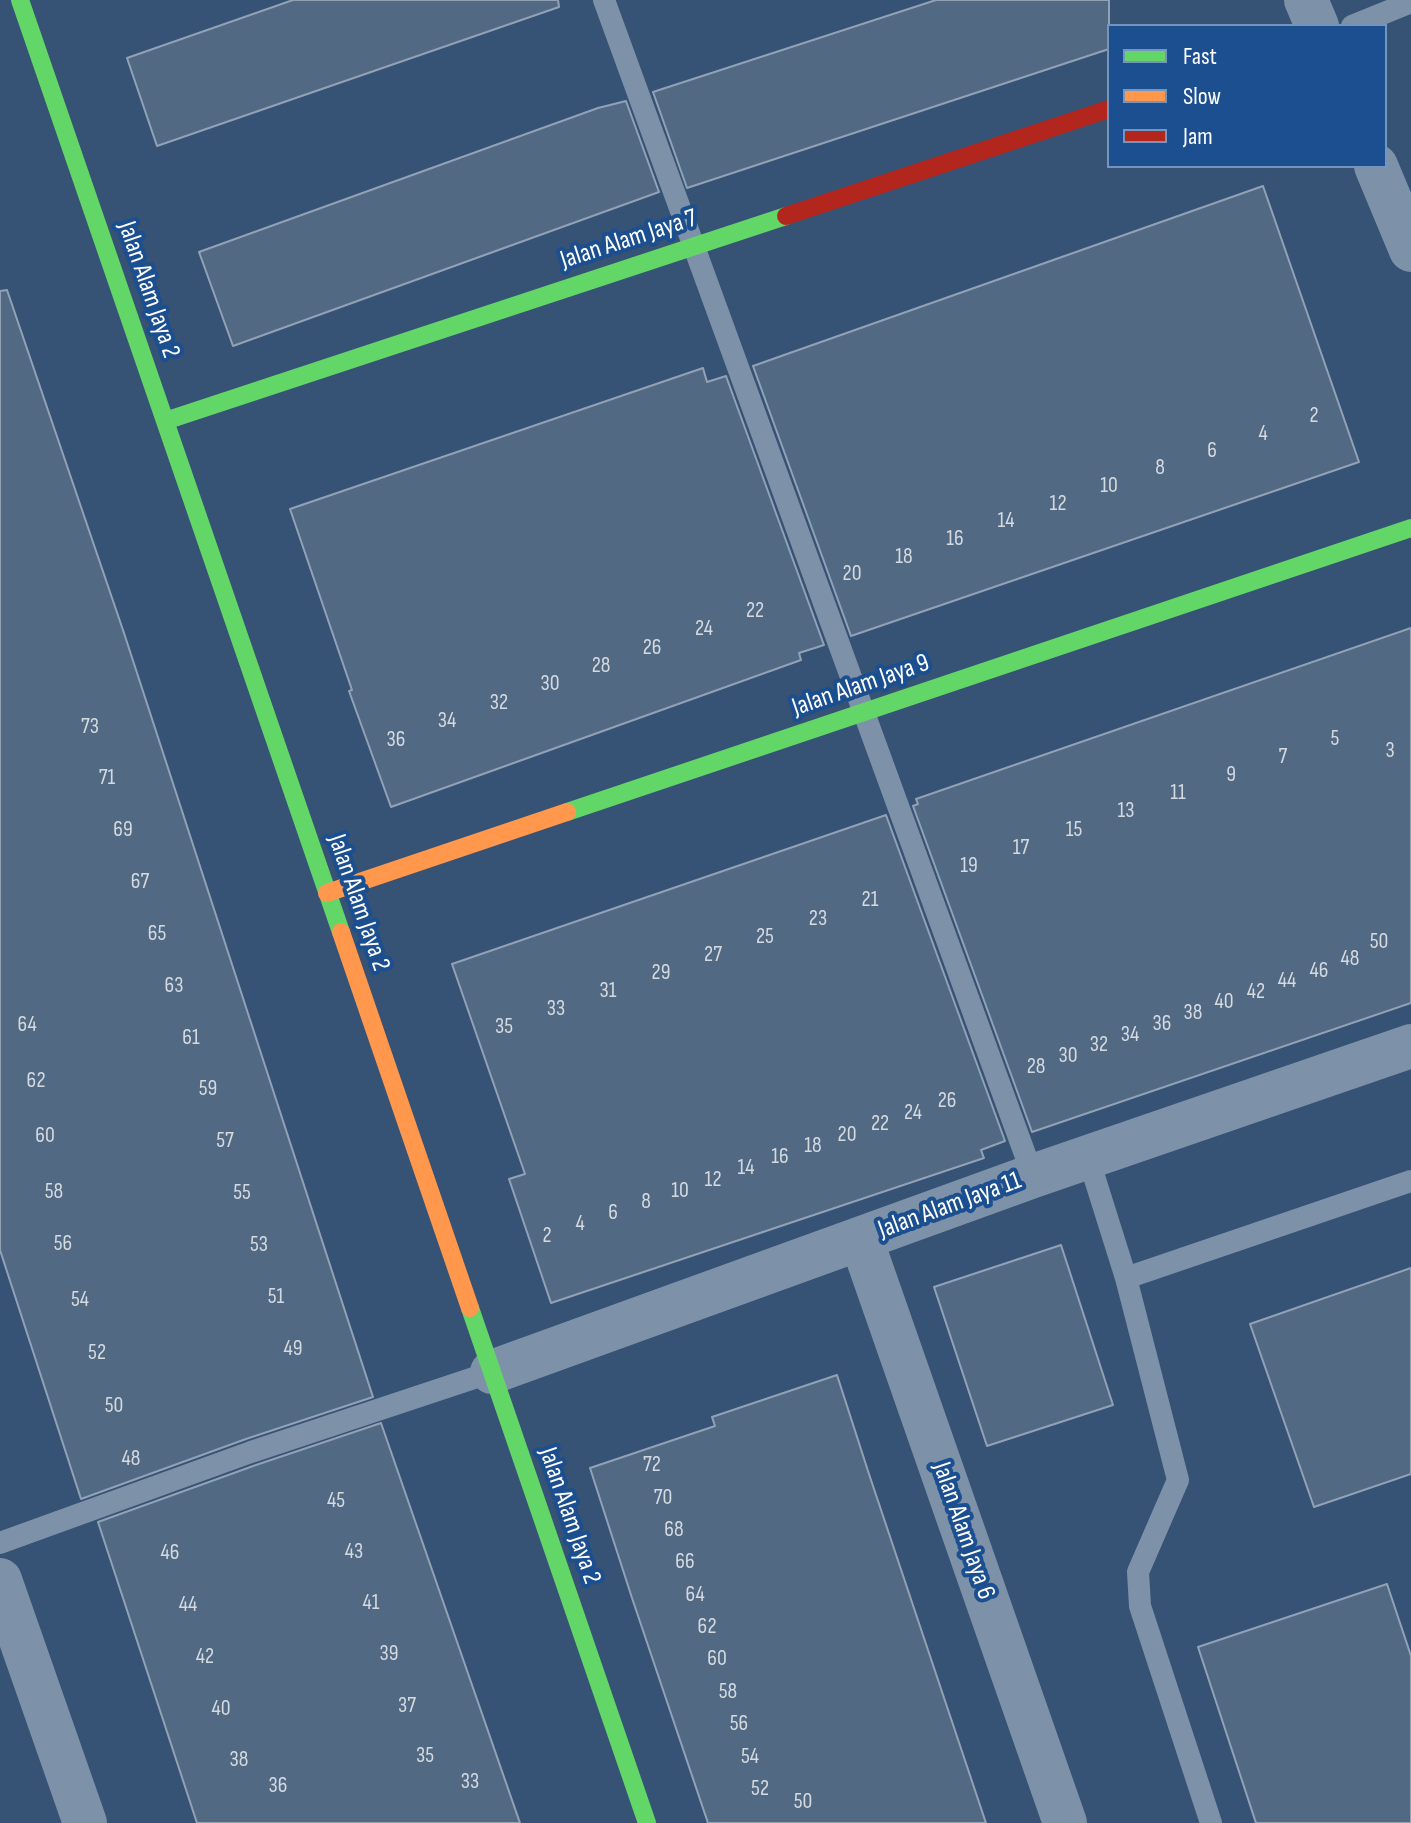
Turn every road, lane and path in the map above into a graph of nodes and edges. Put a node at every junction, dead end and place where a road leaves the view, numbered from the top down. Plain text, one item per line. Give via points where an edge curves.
1 (20, 0) edge
2 (604, 0) edge
3 (1306, 0) edge
4 (1411, 2) edge
5 (1316, 24) edge
6 (1357, 24) edge
7 (1107, 110) edge
8 (1377, 168) edge
9 (693, 246) junction
10 (1411, 250) edge
11 (165, 421) junction
12 (1411, 528) edge
13 (864, 712) junction
14 (327, 893) junction
15 (1411, 1046) edge
16 (1088, 1157) junction
17 (1033, 1176) junction
18 (1411, 1181) edge
19 (861, 1239) junction
20 (1126, 1278) junction
21 (492, 1372) junction
22 (0, 1543) edge
23 (2, 1591) edge
24 (85, 1823) edge
25 (647, 1823) edge
26 (1065, 1823) edge
27 (1211, 1823) edge

1 - 11 street, Jalan Alam Jaya 2
2 - 9 lane
3 - 5 street
4 - 6 lane
7 - 9 street, Jalan Alam Jaya 7
8 - 10 street
9 - 11 street, Jalan Alam Jaya 7
9 - 13 lane
11 - 14 street, Jalan Alam Jaya 2
12 - 13 street, Jalan Alam Jaya 9
13 - 14 street, Jalan Alam Jaya 9
13 - 17 lane
14 - 21 street, Jalan Alam Jaya 2
15 - 16 street, Jalan Alam Jaya 11
16 - 17 street, Jalan Alam Jaya 11
16 - 20 lane
17 - 19 street, Jalan Alam Jaya 11
18 - 20 lane
19 - 21 street, Jalan Alam Jaya 11
19 - 26 street, Jalan Alam Jaya 6
20 - 27 lane via 1178,1480 1138,1572 1140,1606
21 - 22 lane
21 - 25 street, Jalan Alam Jaya 2
23 - 24 street

